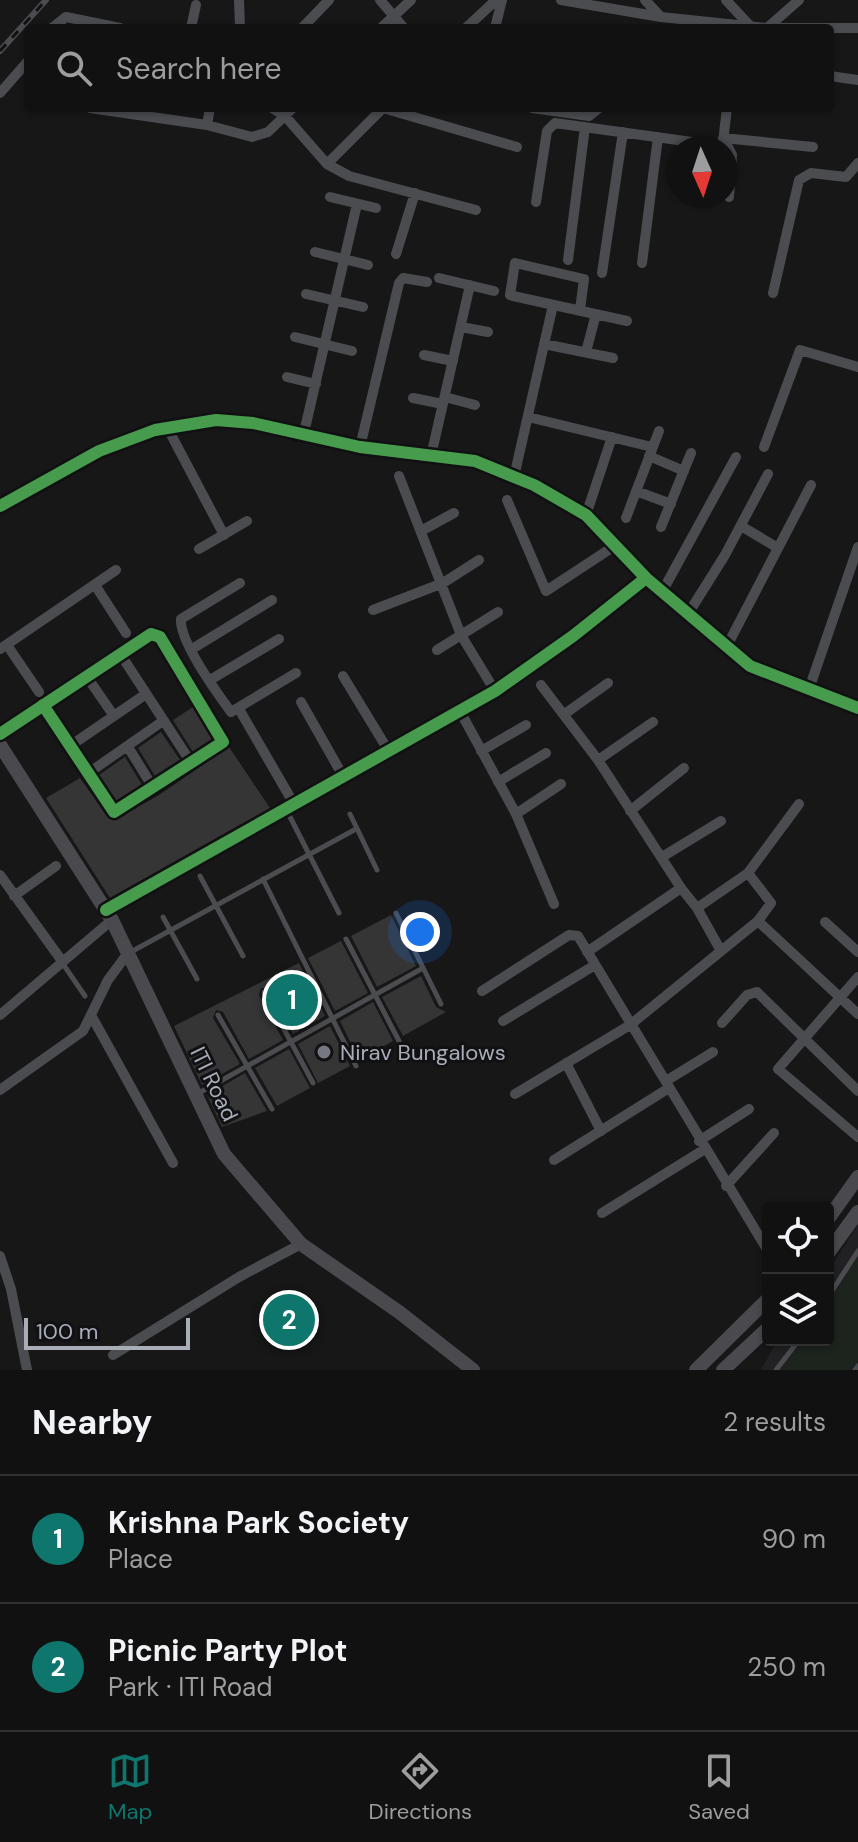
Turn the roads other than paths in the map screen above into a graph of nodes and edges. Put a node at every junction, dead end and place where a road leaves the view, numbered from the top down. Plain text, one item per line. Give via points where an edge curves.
1 (239, 0) edge
2 (329, 0) edge
3 (380, 0) edge
4 (411, 0) edge
5 (496, 0) edge
6 (502, 0) edge
7 (561, 0) edge
8 (645, 0) edge
9 (726, 0) edge
10 (799, 0) edge
11 (578, 3) edge
12 (196, 5) dead end
13 (394, 17) junction
14 (661, 17) junction
15 (55, 24) edge
16 (104, 24) edge
17 (192, 24) edge
18 (240, 24) edge
19 (306, 24) edge
20 (386, 24) edge
21 (400, 24) edge
22 (470, 24) edge
23 (496, 24) edge
24 (724, 24) edge
25 (748, 24) edge
26 (772, 24) edge
27 (834, 25) edge
28 (858, 28) edge
29 (24, 66) edge
30 (834, 77) edge
31 (858, 80) edge
32 (0, 93) edge
33 (118, 112) edge
34 (209, 112) edge
35 (289, 112) edge
36 (379, 112) edge
37 (397, 112) edge
38 (560, 112) edge
39 (594, 112) edge
40 (727, 112) edge
41 (207, 125) junction
42 (585, 127) junction
43 (623, 132) junction
44 (724, 136) edge
45 (658, 137) junction
46 (666, 138) edge
47 (738, 143) edge
48 (517, 147) dead end
49 (813, 147) dead end
50 (858, 163) edge
51 (327, 164) junction
52 (415, 193) junction
53 (330, 197) dead end
54 (536, 202) dead end
55 (357, 204) junction
56 (376, 208) dead end
57 (476, 210) dead end
58 (315, 252) dead end
59 (396, 254) dead end
60 (344, 259) junction
61 (568, 260) dead end
62 (642, 263) dead end
63 (368, 265) dead end
64 (602, 273) dead end
65 (439, 278) dead end
66 (427, 282) dead end
67 (470, 285) junction
68 (494, 291) dead end
69 (773, 293) dead end
70 (306, 294) dead end
71 (335, 301) junction
72 (553, 305) junction
73 (363, 307) dead end
74 (580, 310) junction
75 (596, 314) junction
76 (627, 321) dead end
77 (461, 327) junction
78 (488, 332) dead end
79 (295, 337) dead end
80 (325, 344) junction
81 (544, 344) junction
82 (352, 351) dead end
83 (586, 352) junction
84 (424, 355) dead end
85 (613, 358) dead end
86 (453, 361) junction
87 (858, 367) edge
88 (287, 377) dead end
89 (316, 384) junction
90 (413, 398) dead end
91 (444, 401) junction
92 (475, 405) dead end
93 (528, 417) junction
94 (167, 427) junction
95 (659, 431) dead end
96 (303, 437) junction
97 (612, 437) junction
98 (360, 447) junction
99 (764, 447) dead end
100 (651, 452) junction
101 (691, 453) dead end
102 (431, 456) junction
103 (736, 457) dead end
104 (684, 471) junction
105 (768, 474) dead end
106 (399, 476) dead end
107 (514, 477) junction
108 (811, 485) dead end
109 (636, 491) junction
110 (507, 500) dead end
111 (671, 504) junction
112 (0, 506) edge
113 (454, 513) dead end
114 (586, 515) junction
115 (626, 518) dead end
116 (247, 521) dead end
117 (741, 526) junction
118 (661, 527) dead end
119 (421, 531) junction
120 (224, 535) junction
121 (616, 545) junction
122 (858, 547) edge
123 (778, 548) junction
124 (199, 549) dead end
125 (479, 560) dead end
126 (116, 570) dead end
127 (646, 578) junction
128 (240, 583) dead end
129 (443, 583) junction
130 (95, 585) junction
131 (662, 592) junction
132 (272, 600) dead end
133 (373, 610) dead end
134 (498, 612) dead end
135 (688, 614) junction
136 (126, 633) dead end
137 (461, 635) junction
138 (279, 639) dead end
139 (727, 646) junction
140 (4, 647) edge
141 (192, 649) junction
142 (437, 650) dead end
143 (121, 655) junction
144 (296, 673) dead end
145 (343, 676) dead end
146 (87, 677) junction
147 (210, 680) junction
148 (608, 683) dead end
149 (541, 685) dead end
150 (809, 689) junction
151 (495, 691) junction
152 (39, 692) dead end
153 (146, 694) junction
154 (301, 702) dead end
155 (43, 705) junction
156 (858, 708) edge
157 (239, 709) junction
158 (460, 711) junction
159 (566, 713) junction
160 (114, 716) junction
161 (163, 721) junction
162 (653, 722) dead end
163 (526, 725) dead end
164 (0, 734) edge
165 (0, 745) edge
166 (70, 746) junction
167 (128, 747) junction
168 (388, 750) junction
169 (481, 751) junction
170 (546, 753) dead end
171 (598, 760) junction
172 (192, 764) junction
173 (684, 768) dead end
174 (87, 774) junction
175 (343, 776) junction
176 (498, 782) junction
177 (561, 784) dead end
178 (154, 789) junction
179 (799, 804) dead end
180 (290, 806) junction
181 (630, 811) junction
182 (350, 814) dead end
183 (516, 814) junction
184 (721, 821) dead end
185 (356, 829) junction
186 (307, 853) junction
187 (662, 857) junction
188 (56, 866) dead end
189 (377, 870) dead end
190 (748, 873) junction
191 (0, 875) edge
192 (200, 876) dead end
193 (263, 879) junction
194 (681, 888) junction
195 (14, 896) junction
196 (554, 904) dead end
197 (215, 905) junction
198 (697, 908) junction
199 (339, 913) dead end
200 (396, 913) dead end
201 (109, 915) junction
202 (163, 917) dead end
203 (758, 921) junction
204 (825, 922) dead end
205 (170, 930) junction
206 (346, 939) dead end
207 (721, 951) junction
208 (587, 952) junction
209 (858, 952) edge
210 (128, 953) junction
211 (243, 956) dead end
212 (62, 961) junction
213 (595, 965) junction
214 (423, 968) junction
215 (858, 977) edge
216 (197, 979) dead end
217 (482, 991) dead end
218 (264, 992) dead end
219 (375, 994) junction
220 (85, 996) dead end
221 (840, 997) junction
222 (441, 1004) dead end
223 (858, 1014) edge
224 (0, 1015) edge
225 (91, 1015) junction
226 (218, 1015) dead end
227 (332, 1019) junction
228 (503, 1021) dead end
229 (722, 1023) dead end
230 (630, 1025) junction
231 (803, 1040) junction
232 (291, 1041) junction
233 (399, 1041) dead end
234 (713, 1052) dead end
235 (566, 1063) junction
236 (247, 1064) junction
237 (356, 1066) dead end
238 (313, 1083) dead end
239 (667, 1084) junction
240 (0, 1090) edge
241 (858, 1091) edge
242 (515, 1094) dead end
243 (194, 1095) junction
244 (272, 1109) dead end
245 (749, 1109) dead end
246 (601, 1131) junction
247 (774, 1133) dead end
248 (858, 1137) edge
249 (702, 1145) junction
250 (554, 1160) dead end
251 (173, 1163) dead end
252 (858, 1177) edge
253 (726, 1186) junction
254 (834, 1211) edge
255 (858, 1212) edge
256 (602, 1213) dead end
257 (762, 1242) edge
258 (301, 1244) junction
259 (834, 1245) edge
260 (858, 1251) edge
261 (0, 1256) edge
262 (834, 1288) edge
263 (762, 1305) edge
264 (762, 1334) edge
265 (794, 1346) edge
266 (113, 1355) dead end
267 (27, 1370) edge
268 (473, 1370) edge
269 (696, 1370) edge
270 (723, 1370) edge
271 (776, 1370) edge

1 - 18 street
2 - 19 street
3 - 13 street
4 - 13 street
5 - 22 street
6 - 23 street
7 - 11 street
8 - 14 street
9 - 25 street
10 - 26 street
11 - 14 street
12 - 17 street
13 - 20 street
13 - 21 street
14 - 24 street
15 - 16 street via 60,18 76,17
27 - 28 street
29 - 32 street
30 - 31 street
33 - 41 street
34 - 41 street
35 - 41 street via 268,132 252,137
35 - 51 street
36 - 51 street
37 - 48 street
38 - 39 street
40 - 44 street
42 - 43 street
42 - 54 street via 548,127
42 - 61 street
43 - 45 street
43 - 64 street
45 - 46 street
45 - 62 street
47 - 49 street
50 - 69 street via 846,177 811,173 799,180
51 - 52 street via 349,176
52 - 57 street
52 - 59 street
53 - 55 street
55 - 56 street
55 - 60 street
58 - 60 street
60 - 63 street
60 - 71 street
65 - 67 street
66 - 98 street via 403,278 399,283
67 - 68 street
67 - 77 street
70 - 71 street
71 - 73 street
71 - 80 street
72 - 74 street
72 - 74 street via 510,295 516,262 584,279
72 - 81 street
74 - 75 street
75 - 76 street
75 - 83 street
77 - 78 street
77 - 86 street
79 - 80 street
80 - 82 street
80 - 89 street
81 - 83 street
81 - 93 street
83 - 85 street
84 - 86 street
86 - 91 street
87 - 99 street via 800,350
88 - 89 street
89 - 96 street
90 - 91 street
91 - 92 street
91 - 102 street
93 - 97 street
93 - 107 street
94 - 96 street via 229,421
94 - 112 street via 99,451
94 - 120 street
95 - 100 street
96 - 98 street
97 - 100 street
97 - 114 street
98 - 102 street
100 - 104 street
100 - 109 street
101 - 104 street
102 - 107 street via 475,461
103 - 131 street
104 - 111 street
105 - 117 street
106 - 119 street
107 - 114 street
108 - 123 street
109 - 111 street
109 - 115 street
110 - 121 street via 546,591
111 - 118 street
113 - 119 street
114 - 121 street
116 - 120 street
117 - 123 street
117 - 135 street
119 - 129 street
120 - 124 street
121 - 127 street
122 - 150 street
123 - 139 street
125 - 129 street
126 - 130 street
127 - 131 street
127 - 151 street
128 - 141 street via 181,619
129 - 133 street
129 - 137 street
130 - 136 street
130 - 140 street
131 - 135 street
132 - 141 street
134 - 137 street
135 - 139 street
137 - 142 street
137 - 151 street
138 - 147 street
139 - 150 street via 750,666
140 - 152 street
141 - 147 street
143 - 146 street
143 - 153 street
143 - 172 street via 151,634 160,637 222,738 220,746
144 - 157 street
145 - 168 street
146 - 155 street
146 - 160 street
147 - 157 street via 231,712
148 - 159 street
149 - 159 street
150 - 156 street
151 - 158 street
153 - 160 street
153 - 161 street
154 - 175 street
155 - 164 street
155 - 166 street
157 - 180 street
158 - 168 street
158 - 169 street
159 - 171 street
160 - 166 street
161 - 167 street
161 - 172 street
162 - 171 street
163 - 169 street
165 - 201 street, ITI Road
166 - 174 street
167 - 174 street
167 - 178 street
168 - 175 street
169 - 176 street
170 - 176 street
171 - 181 street
172 - 178 street
173 - 181 street
174 - 178 street via 114,812
175 - 180 street
176 - 183 street
177 - 183 street
179 - 190 street
180 - 186 lane
180 - 201 street
181 - 187 street
182 - 185 lane
183 - 196 street
184 - 187 street
185 - 186 lane
185 - 189 lane
186 - 193 lane
186 - 199 lane
187 - 194 street
188 - 195 street
190 - 198 street
190 - 203 street via 771,903
191 - 195 street
192 - 197 lane
193 - 197 lane
193 - 227 lane
194 - 198 street
194 - 208 street
195 - 212 street
197 - 205 lane
197 - 211 lane
198 - 207 street
200 - 214 lane
201 - 210 street, ITI Road
201 - 212 street
202 - 205 lane
203 - 207 street
203 - 221 street
204 - 209 street
205 - 210 lane
205 - 216 lane
206 - 219 lane
207 - 230 street
208 - 213 street
208 - 217 street via 578,936 569,935
210 - 225 street
210 - 243 street, ITI Road
212 - 220 lane
212 - 224 street
213 - 228 street
213 - 230 street
214 - 219 lane
214 - 222 lane
215 - 221 street
218 - 232 lane
219 - 227 lane
219 - 233 lane
221 - 223 street
221 - 231 street
225 - 240 street via 77,1036
225 - 251 street
226 - 236 lane
227 - 232 lane
227 - 237 lane
229 - 231 street via 754,991
230 - 235 street
230 - 239 street
231 - 241 street
231 - 248 street via 778,1069
232 - 236 lane
232 - 238 lane
234 - 239 street
235 - 242 street
235 - 246 street
236 - 243 lane
236 - 244 lane
239 - 246 street
239 - 249 street
243 - 258 street, ITI Road via 224,1154
245 - 249 street
246 - 250 street
247 - 253 street
249 - 253 street
249 - 256 street
252 - 254 street
253 - 257 street
255 - 259 street
258 - 266 street
258 - 268 street, ITI Road
260 - 262 lane
261 - 267 street
263 - 269 street
264 - 270 street
265 - 271 lane

